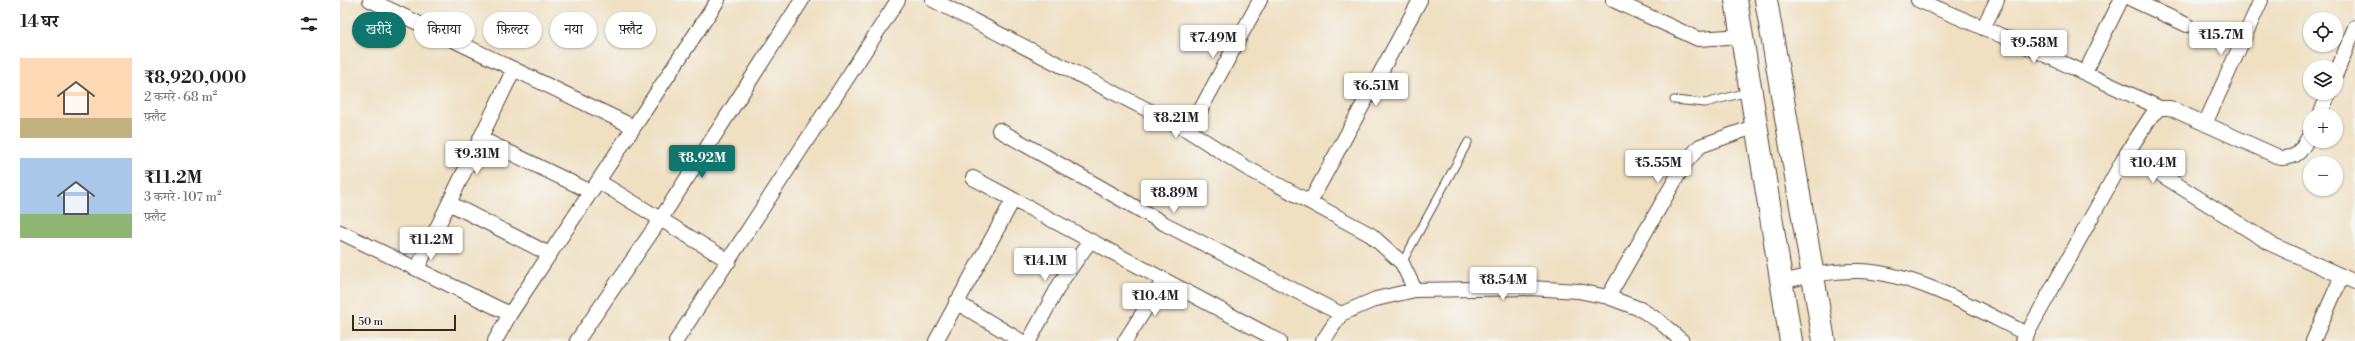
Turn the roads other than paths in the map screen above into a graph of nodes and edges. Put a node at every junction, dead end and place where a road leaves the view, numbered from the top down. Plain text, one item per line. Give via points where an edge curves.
1 (370, 0) edge
2 (718, 0) edge
3 (802, 0) edge
4 (898, 0) edge
5 (933, 0) edge
6 (1260, 0) edge
7 (1420, 0) edge
8 (1613, 0) edge
9 (1736, 0) edge
10 (1766, 0) edge
11 (1918, 0) edge
12 (1997, 0) edge
13 (2122, 0) edge
14 (2133, 0) edge
15 (2261, 0) edge
16 (2187, 25) dead end
17 (2355, 27) edge
18 (1983, 28) junction
19 (1742, 36) junction
20 (2342, 60) edge
21 (514, 69) junction
22 (2085, 73) junction
23 (1750, 91) junction
24 (1674, 100) dead end
25 (2160, 108) junction
26 (2205, 124) junction
27 (1756, 126) junction
28 (634, 127) junction
29 (999, 130) dead end
30 (1189, 131) junction
31 (480, 138) junction
32 (1468, 142) dead end
33 (2303, 147) edge
34 (2127, 153) junction
35 (973, 178) dead end
36 (598, 180) junction
37 (590, 192) junction
38 (1013, 200) junction
39 (1310, 202) junction
40 (449, 203) junction
41 (660, 220) junction
42 (340, 232) edge
43 (1090, 241) junction
44 (550, 254) junction
45 (729, 261) junction
46 (1402, 263) junction
47 (417, 269) junction
48 (1812, 274) junction
49 (2342, 276) junction
50 (1163, 281) junction
51 (1782, 282) junction
52 (2355, 282) edge
53 (1414, 290) junction
54 (1608, 297) junction
55 (956, 302) junction
56 (510, 314) junction
57 (1341, 314) junction
58 (2025, 337) edge
59 (495, 341) edge
60 (577, 341) edge
61 (676, 341) edge
62 (936, 341) edge
63 (1021, 341) edge
64 (1029, 341) edge
65 (1125, 341) edge
66 (1279, 341) edge
67 (1323, 341) edge
68 (1682, 341) edge
69 (1791, 341) edge
70 (1824, 341) edge
71 (2313, 341) edge

1 - 21 street
2 - 28 street
3 - 41 street
4 - 45 street
5 - 30 street
6 - 30 street
7 - 39 street
8 - 19 street via 1698,39
9 - 19 highway
10 - 48 highway
11 - 18 street
12 - 18 street
13 - 22 street
14 - 16 street
15 - 26 street
17 - 20 street
18 - 22 street
19 - 23 highway
21 - 28 street
21 - 31 street
22 - 25 street
23 - 24 lane via 1705,103
23 - 27 highway
25 - 26 street via 2170,108
25 - 34 street via 2152,115
26 - 33 street via 2281,158 2292,158
27 - 51 highway
27 - 54 street via 1707,142 1694,151
28 - 36 street
29 - 57 street via 1165,224
30 - 39 street via 1245,167
31 - 37 street
31 - 40 street
32 - 46 lane
34 - 49 street via 2271,244
34 - 58 street
35 - 38 street
36 - 37 street
36 - 41 street
37 - 44 street
38 - 43 street
38 - 55 street
39 - 46 street via 1371,235
40 - 44 street
40 - 47 street
41 - 45 street
41 - 60 street
42 - 47 street
43 - 50 street
43 - 64 street via 1061,282
44 - 56 street
45 - 61 street
46 - 53 street
47 - 56 street
48 - 51 street
48 - 58 street via 1860,271 1904,279 1966,304
48 - 70 highway
49 - 52 street
49 - 71 street
50 - 65 street
50 - 66 street
51 - 69 highway
53 - 54 street via 1531,288 1578,291
53 - 57 street via 1376,299
54 - 68 street via 1640,309
55 - 62 street
55 - 63 street
56 - 59 street
57 - 67 street

